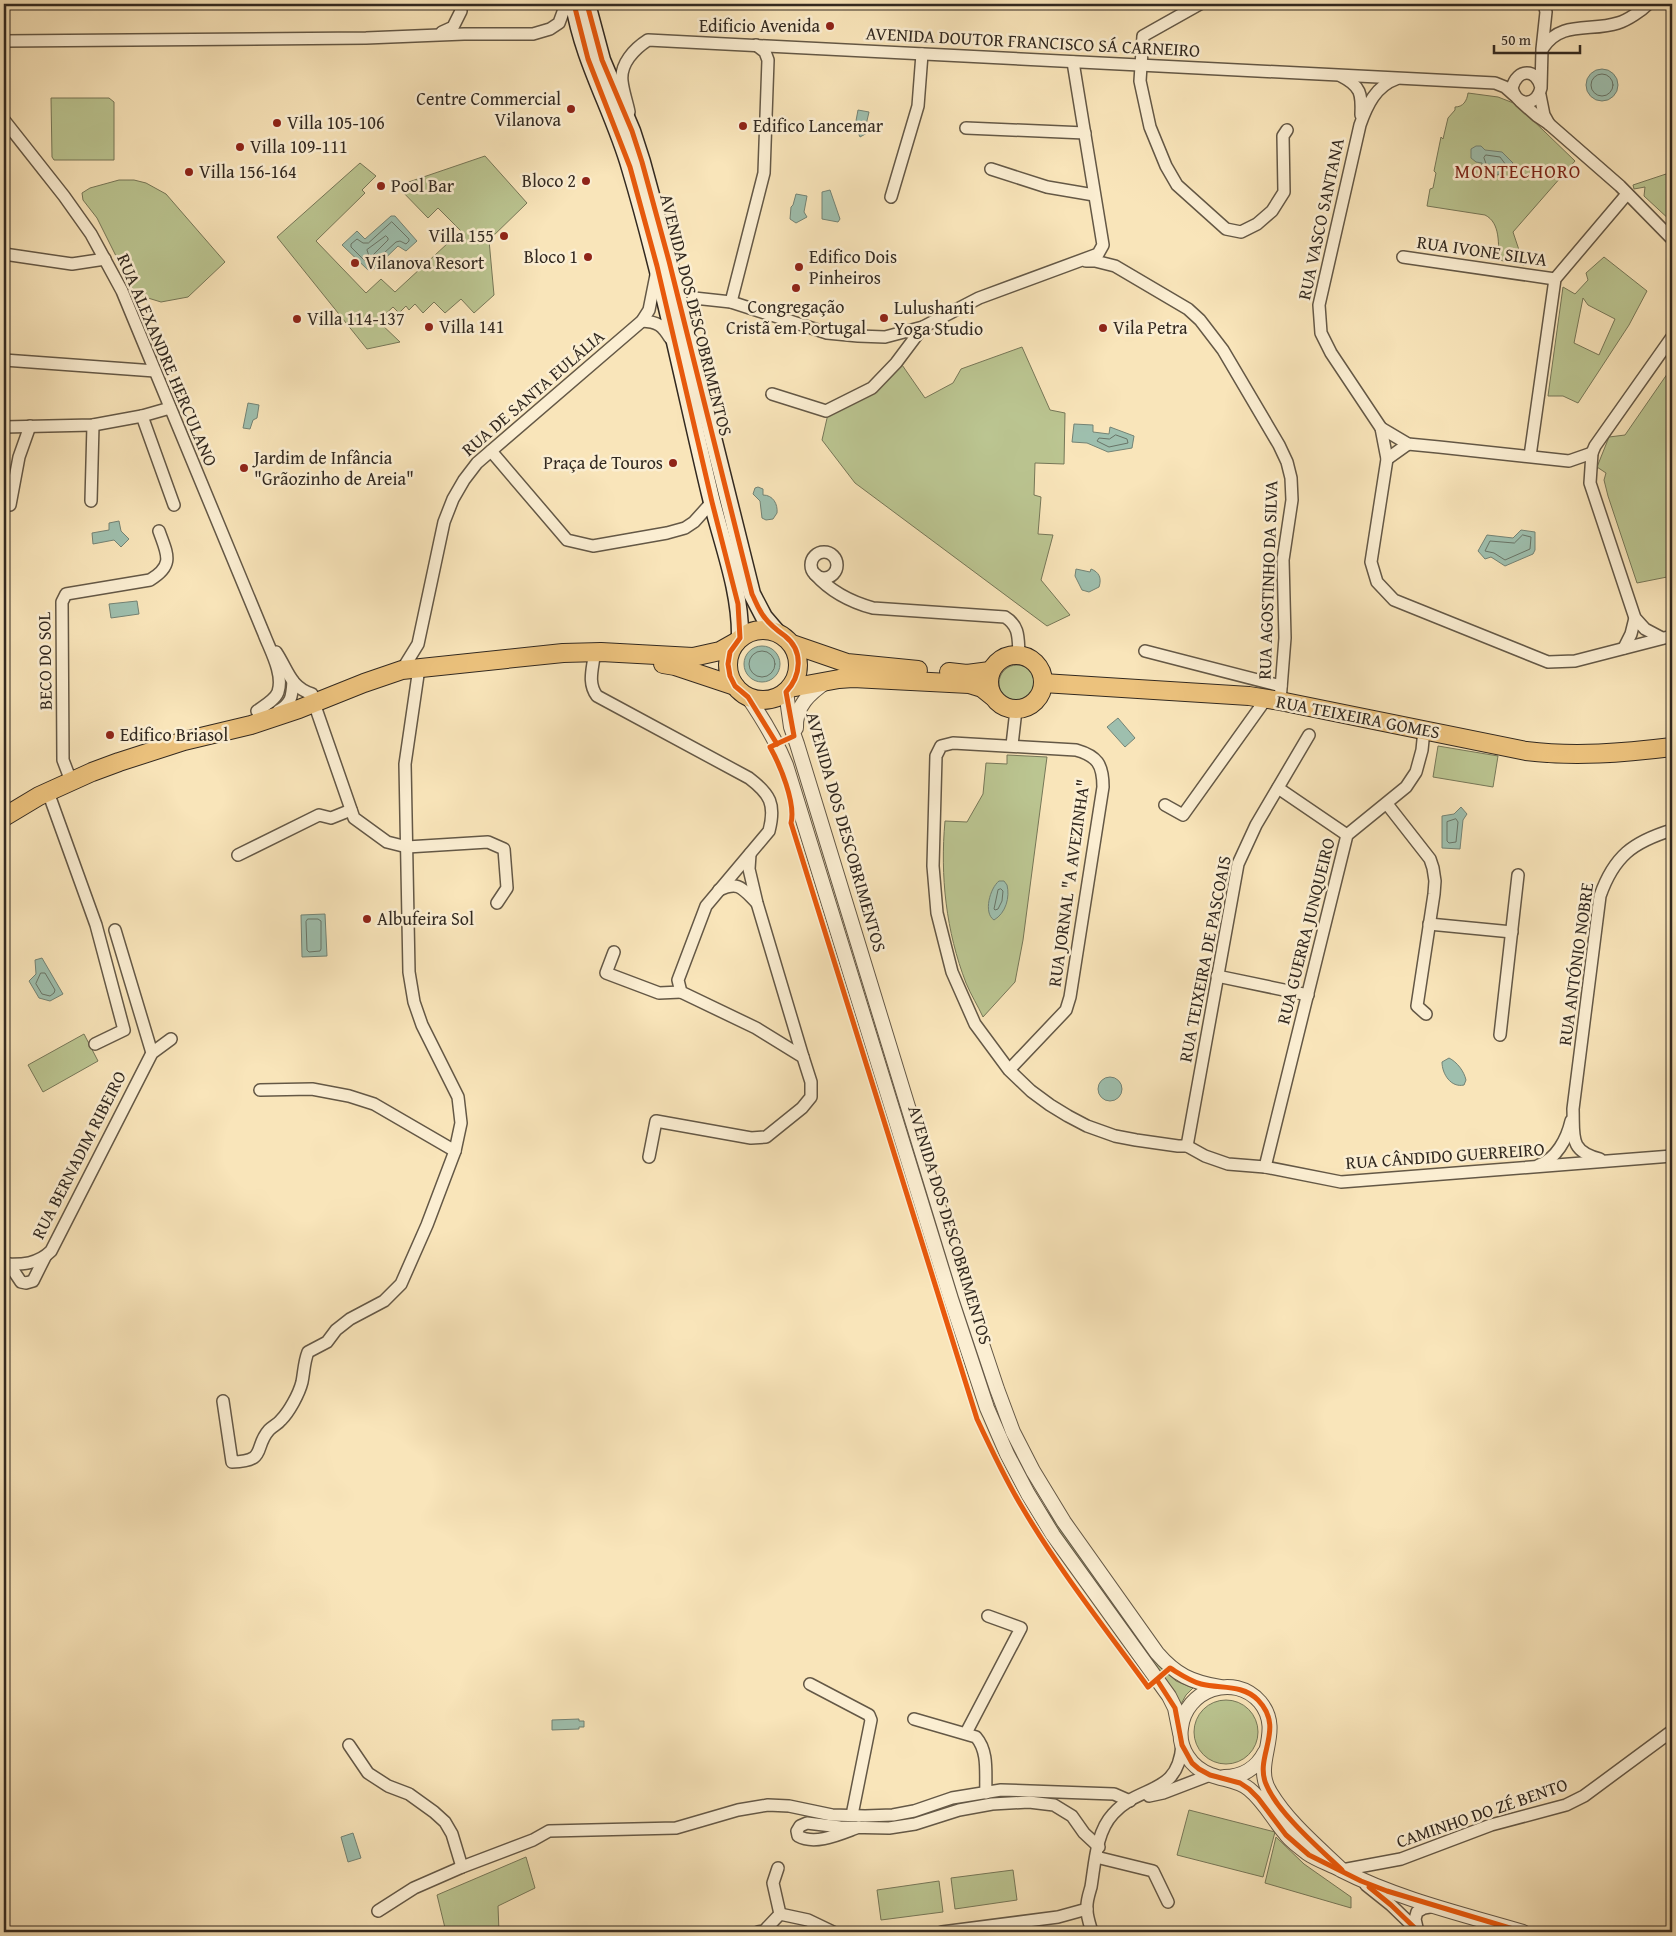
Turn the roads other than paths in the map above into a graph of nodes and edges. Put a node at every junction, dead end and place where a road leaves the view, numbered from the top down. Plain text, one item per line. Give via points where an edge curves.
1 (459, 4) edge
2 (566, 4) edge
3 (574, 4) edge
4 (587, 4) edge
5 (1200, 4) edge
6 (1544, 4) edge
7 (1648, 4) edge
8 (1545, 21) junction
9 (1560, 31) junction
10 (436, 35) junction
11 (4, 41) edge
12 (756, 45) junction
13 (1542, 49) junction
14 (922, 54) junction
15 (1073, 62) junction
16 (1140, 65) junction
17 (1523, 74) junction
18 (1339, 75) junction
19 (1398, 78) junction
20 (1540, 92) junction
21 (1517, 98) junction
22 (4, 120) edge
23 (1360, 124) junction
24 (1550, 124) junction
25 (966, 128) dead end
26 (1287, 130) dead end
27 (632, 131) junction
28 (1084, 133) junction
29 (991, 169) dead end
30 (1627, 194) junction
31 (1094, 195) junction
32 (891, 197) dead end
33 (1672, 239) edge
34 (4, 254) edge
35 (1403, 257) dead end
36 (106, 259) junction
37 (1081, 261) junction
38 (657, 266) junction
39 (1555, 279) junction
40 (731, 302) junction
41 (682, 317) junction
42 (642, 321) junction
43 (923, 327) junction
44 (1672, 337) edge
45 (675, 346) junction
46 (4, 360) edge
47 (155, 371) junction
48 (772, 394) dead end
49 (170, 408) junction
50 (142, 416) junction
51 (93, 425) junction
52 (30, 426) junction
53 (4, 427) edge
54 (1381, 428) junction
55 (1408, 444) junction
56 (491, 451) junction
57 (1592, 453) junction
58 (1530, 456) junction
59 (1387, 459) junction
60 (91, 501) dead end
61 (712, 502) junction
62 (10, 505) dead end
63 (174, 505) dead end
64 (159, 531) dead end
65 (815, 574) junction
66 (832, 574) junction
67 (833, 590) junction
68 (1635, 618) junction
69 (776, 631) junction
70 (264, 634) junction
71 (1667, 637) edge
72 (738, 640) junction
73 (418, 644) junction
74 (792, 644) junction
75 (1624, 648) junction
76 (1145, 650) dead end
77 (563, 653) junction
78 (1019, 654) junction
79 (594, 657) junction
80 (416, 669) junction
81 (990, 670) junction
82 (279, 675) junction
83 (827, 681) junction
84 (292, 682) junction
85 (1043, 683) junction
86 (788, 690) junction
87 (741, 691) junction
88 (1276, 695) junction
89 (992, 696) junction
90 (306, 701) junction
91 (1016, 710) junction
92 (257, 711) junction
93 (1424, 730) junction
94 (1309, 735) dead end
95 (184, 741) junction
96 (796, 744) junction
97 (1012, 746) junction
98 (1672, 747) edge
99 (936, 756) joint
100 (71, 781) junction
101 (1278, 788) junction
102 (48, 792) junction
103 (1387, 804) junction
104 (1165, 805) dead end
105 (352, 810) junction
106 (4, 817) edge
107 (1672, 830) edge
108 (1347, 835) junction
109 (407, 847) junction
110 (750, 854) junction
111 (238, 855) dead end
112 (1518, 875) dead end
113 (719, 890) junction
114 (496, 903) dead end
115 (757, 903) junction
116 (1429, 924) junction
117 (115, 930) dead end
118 (1512, 932) junction
119 (614, 952) dead end
120 (1217, 976) junction
121 (681, 992) junction
122 (1308, 995) junction
123 (1426, 1014) dead end
124 (1500, 1035) dead end
125 (172, 1039) dead end
126 (95, 1044) dead end
127 (152, 1053) junction
128 (803, 1057) junction
129 (1009, 1070) junction
130 (260, 1090) dead end
131 (1573, 1109) junction
132 (1186, 1146) junction
133 (455, 1151) junction
134 (1672, 1156) edge
135 (649, 1157) dead end
136 (1612, 1161) junction
137 (1265, 1167) junction
138 (1530, 1168) junction
139 (45, 1257) junction
140 (6, 1264) edge
141 (223, 1401) dead end
142 (988, 1616) dead end
143 (810, 1684) dead end
144 (1220, 1687) junction
145 (914, 1719) dead end
146 (1672, 1731) edge
147 (966, 1733) junction
148 (1181, 1739) junction
149 (349, 1745) dead end
150 (1268, 1747) junction
151 (1215, 1776) junction
152 (986, 1793) junction
153 (1130, 1801) junction
154 (852, 1815) junction
155 (860, 1828) dead end
156 (1097, 1852) junction
157 (462, 1868) junction
158 (778, 1868) dead end
159 (1342, 1870) junction
160 (1361, 1880) junction
161 (1168, 1902) dead end
162 (1435, 1906) junction
163 (1087, 1909) junction
164 (378, 1912) dead end
165 (780, 1914) junction
166 (758, 1932) edge
167 (833, 1932) edge
168 (942, 1932) edge
169 (1092, 1932) edge
170 (1418, 1932) edge
171 (1523, 1932) edge

1 - 10 street via 461,11 453,27
2 - 10 street via 560,24 533,34
3 - 38 main road, AVENIDA DOS DESCOBRIMENTOS via 588,59 630,167
4 - 27 main road, AVENIDA DOS DESCOBRIMENTOS via 602,60
5 - 16 street via 1143,36
6 - 8 street
7 - 9 street via 1619,23
8 - 9 street
8 - 13 street
9 - 13 street via 1549,38
10 - 11 street
12 - 14 street, AVENIDA DOUTOR FRANCISCO SÁ CARNEIRO
12 - 27 street, AVENIDA DOUTOR FRANCISCO SÁ CARNEIRO via 648,40 639,46 626,62 622,80
12 - 40 street via 765,52 768,60 764,172
13 - 17 street via 1534,68
13 - 20 street
14 - 15 street, AVENIDA DOUTOR FRANCISCO SÁ CARNEIRO
14 - 32 street via 918,106
15 - 16 street, AVENIDA DOUTOR FRANCISCO SÁ CARNEIRO
15 - 28 street
16 - 18 street, AVENIDA DOUTOR FRANCISCO SÁ CARNEIRO
16 - 26 street via 1140,81 1150,127 1166,166 1177,185 1226,229 1242,232 1257,224 1272,211 1284,192 1283,136
17 - 20 street via 1536,77 1540,82
17 - 21 street via 1514,81 1512,88
18 - 19 street, AVENIDA DOUTOR FRANCISCO SÁ CARNEIRO
18 - 23 street, RUA VASCO SANTANA via 1353,82 1360,93
19 - 21 street, AVENIDA DOUTOR FRANCISCO SÁ CARNEIRO via 1495,83
19 - 23 street, RUA VASCO SANTANA via 1377,91
20 - 21 street via 1532,101 1524,102
20 - 24 street via 1544,115
21 - 24 street, AVENIDA DOUTOR FRANCISCO SÁ CARNEIRO
22 - 36 street, RUA ALEXANDRE HERCULANO via 64,196
23 - 54 street, RUA VASCO SANTANA via 1319,305 1321,333 1331,353
24 - 30 street, AVENIDA DOUTOR FRANCISCO SÁ CARNEIRO
25 - 28 street
27 - 41 main road, AVENIDA DOS DESCOBRIMENTOS
28 - 31 street
29 - 31 street via 1047,187
30 - 33 street, AVENIDA DOUTOR FRANCISCO SÁ CARNEIRO
30 - 39 street
31 - 37 street via 1103,245 1098,254
34 - 36 street via 72,264
35 - 39 street, RUA IVONE SILVA
36 - 47 street, RUA ALEXANDRE HERCULANO
37 - 43 street via 979,298
37 - 88 street, RUA AGOSTINHO DA SILVA via 1115,266 1200,320 1224,350 1287,462 1292,500 1282,560 1285,638
38 - 42 street via 651,302
38 - 45 main road, AVENIDA DOS DESCOBRIMENTOS
39 - 58 street
40 - 41 street via 694,298
40 - 43 street via 827,333 884,336
41 - 69 main road, AVENIDA DOS DESCOBRIMENTOS via 752,594
42 - 45 street via 664,327
42 - 56 street, RUA DE SANTA EULÁLIA
43 - 48 street via 872,388 826,411
44 - 57 street
45 - 61 main road, AVENIDA DOS DESCOBRIMENTOS
46 - 47 street
47 - 49 street, RUA ALEXANDRE HERCULANO
49 - 50 street
49 - 70 street, RUA ALEXANDRE HERCULANO
50 - 51 street
50 - 63 street
51 - 52 street
51 - 60 street
52 - 53 street
52 - 62 street via 19,457
54 - 55 street
54 - 59 street, RUA VASCO SANTANA
55 - 58 street
55 - 59 street
56 - 61 street via 567,540 593,546 667,533 694,522
56 - 73 street, RUA DE SANTA EULÁLIA via 464,480 444,522
57 - 58 street via 1569,461
57 - 68 street via 1590,483
59 - 75 street, RUA VASCO SANTANA via 1371,562 1377,582 1394,600 1548,662 1575,661
61 - 72 main road, AVENIDA DOS DESCOBRIMENTOS via 738,604
64 - 100 street, BECO DO SOL via 167,562 162,573 150,580 66,594 62,602 63,760
65 - 66 street via 822,577
65 - 66 street via 811,563 818,553 825,552 836,561
65 - 67 street
66 - 67 street via 830,584
67 - 78 street via 858,604 873,608 1005,617 1017,628
68 - 71 street via 1645,629
68 - 75 street
69 - 72 main road via 757,630
69 - 74 main road
70 - 82 street, RUA ALEXANDRE HERCULANO
70 - 84 street, RUA ALEXANDRE HERCULANO
71 - 75 street, RUA VASCO SANTANA
72 - 77 main road via 720,651 693,657
72 - 87 main road via 730,652 728,664 730,676
73 - 80 street
73 - 80 street
74 - 81 main road via 835,660 860,665 967,674
74 - 86 main road via 799,661 798,671
76 - 88 street
77 - 79 main road
77 - 80 main road
78 - 81 main road via 1005,656
78 - 85 main road via 1038,666
79 - 87 main road via 675,666
79 - 110 street via 591,684 597,696 749,778 766,793 771,802 769,830
80 - 90 main road
80 - 109 street via 405,764
81 - 89 main road via 988,679
82 - 90 street, RUA ALEXANDRE HERCULANO via 286,695
82 - 92 street via 278,692
83 - 86 main road
83 - 89 main road via 864,678 969,684
83 - 96 street via 813,691 799,710
84 - 90 street
84 - 90 street, RUA ALEXANDRE HERCULANO
85 - 88 main road, RUA TEIXEIRA GOMES
85 - 91 main road via 1038,699
86 - 87 main road via 769,700 758,700
86 - 96 street, AVENIDA DOS DESCOBRIMENTOS
87 - 148 street, AVENIDA DOS DESCOBRIMENTOS via 770,730 786,765 987,1408 1007,1454 1053,1535 1169,1696 1175,1708
88 - 93 main road, RUA TEIXEIRA GOMES
88 - 104 street via 1183,815
89 - 91 main road via 1002,706
90 - 92 main road
90 - 95 main road via 251,725
90 - 105 street
91 - 97 street
92 - 95 main road
93 - 98 main road, RUA TEIXEIRA GOMES via 1552,754 1598,754
93 - 103 street, RUA GUERRA JUNQUEIRO via 1416,772 1406,788
94 - 101 street, RUA TEIXEIRA DE PASCOAIS
95 - 100 main road
96 - 144 street, AVENIDA DOS DESCOBRIMENTOS via 965,1293 1013,1432 1064,1522 1157,1653 1170,1668 1186,1678
97 - 99 street, RUA JORNAL "A AVEZINHA" via 953,743 941,746
97 - 129 street, RUA JORNAL "A AVEZINHA" via 1076,750 1089,754 1103,774 1066,1010
99 - 129 street, RUA CÂNDIDO GUERREIRO via 933,866 937,913 952,972 968,1007 976,1024
100 - 102 main road
101 - 108 street
101 - 120 street, RUA TEIXEIRA DE PASCOAIS via 1238,864
102 - 106 main road
102 - 126 street via 96,925 124,1030
103 - 108 street, RUA GUERRA JUNQUEIRO
103 - 116 street via 1430,859 1435,881
105 - 109 street via 354,818 387,842
105 - 111 street via 331,818 319,815
107 - 131 street, RUA ANTÓNIO NOBRE via 1637,845 1622,856 1607,876 1600,896
108 - 122 street, RUA GUERRA JUNQUEIRO
109 - 114 street via 488,842 504,849 507,888
109 - 133 street via 409,972 422,1025 458,1097 461,1123
110 - 113 street
110 - 115 street via 749,870
112 - 118 street
113 - 115 street via 730,885 741,887
113 - 121 street via 706,906 678,980
115 - 128 street
116 - 118 street
116 - 123 street via 1417,1006
117 - 127 street
118 - 124 street
119 - 121 street via 606,973 659,993
120 - 122 street
120 - 132 street, RUA TEIXEIRA DE PASCOAIS
121 - 128 street via 756,1028
122 - 137 street, RUA GUERRA JUNQUEIRO
125 - 127 street, RUA BERNADIM RIBEIRO
127 - 139 street, RUA BERNADIM RIBEIRO
128 - 135 street via 811,1082 811,1097 766,1137 751,1138 656,1121
129 - 132 street, RUA CÂNDIDO GUERREIRO via 1050,1105 1087,1126 1115,1136
130 - 133 street via 312,1089 349,1096 374,1104
131 - 136 street, RUA ANTÓNIO NOBRE via 1574,1143 1587,1156
131 - 138 street, RUA ANTÓNIO NOBRE via 1569,1129 1554,1156
132 - 137 street, RUA CÂNDIDO GUERREIRO via 1228,1164
133 - 141 street via 402,1284 384,1301 350,1319 327,1342 308,1352 302,1384 282,1420 268,1431 257,1455 246,1462 232,1462
134 - 136 street, RUA CÂNDIDO GUERREIRO
136 - 138 street, RUA CÂNDIDO GUERREIRO
137 - 138 street, RUA CÂNDIDO GUERREIRO via 1341,1182
139 - 140 street, RUA BERNADIM RIBEIRO via 28,1263
139 - 140 street via 33,1281 26,1283 21,1282
142 - 147 street via 1021,1628
143 - 154 street via 868,1715 871,1720
144 - 148 street via 1204,1692 1186,1709
144 - 150 street via 1241,1689 1259,1702 1269,1720
145 - 147 street
146 - 159 street, CAMINHO DO ZÉ BENTO via 1584,1796 1566,1805 1490,1825 1401,1859
147 - 152 street via 982,1744
148 - 151 street via 1192,1763
148 - 153 street via 1178,1768 1162,1784
149 - 157 street via 368,1773 408,1794 445,1822
150 - 151 street via 1262,1759 1249,1770 1232,1777
150 - 159 street via 1263,1771 1270,1792 1291,1820
151 - 153 street
151 - 159 street via 1249,1789 1286,1835 1309,1855
152 - 153 street via 1031,1790 1114,1794
152 - 154 street via 952,1798 893,1815
153 - 156 street via 1112,1814
154 - 157 street via 768,1805 676,1828 549,1831 518,1847
155 - 156 street via 915,1824 960,1810 1028,1802 1054,1805 1072,1816
156 - 161 street via 1152,1871
156 - 163 street
157 - 164 street via 414,1888
158 - 165 street via 773,1883
159 - 160 street
160 - 162 street
160 - 170 street
162 - 170 street via 1417,1912
162 - 171 street
163 - 168 street via 1058,1917
163 - 169 street
165 - 166 street via 764,1931
165 - 167 street via 808,1920

